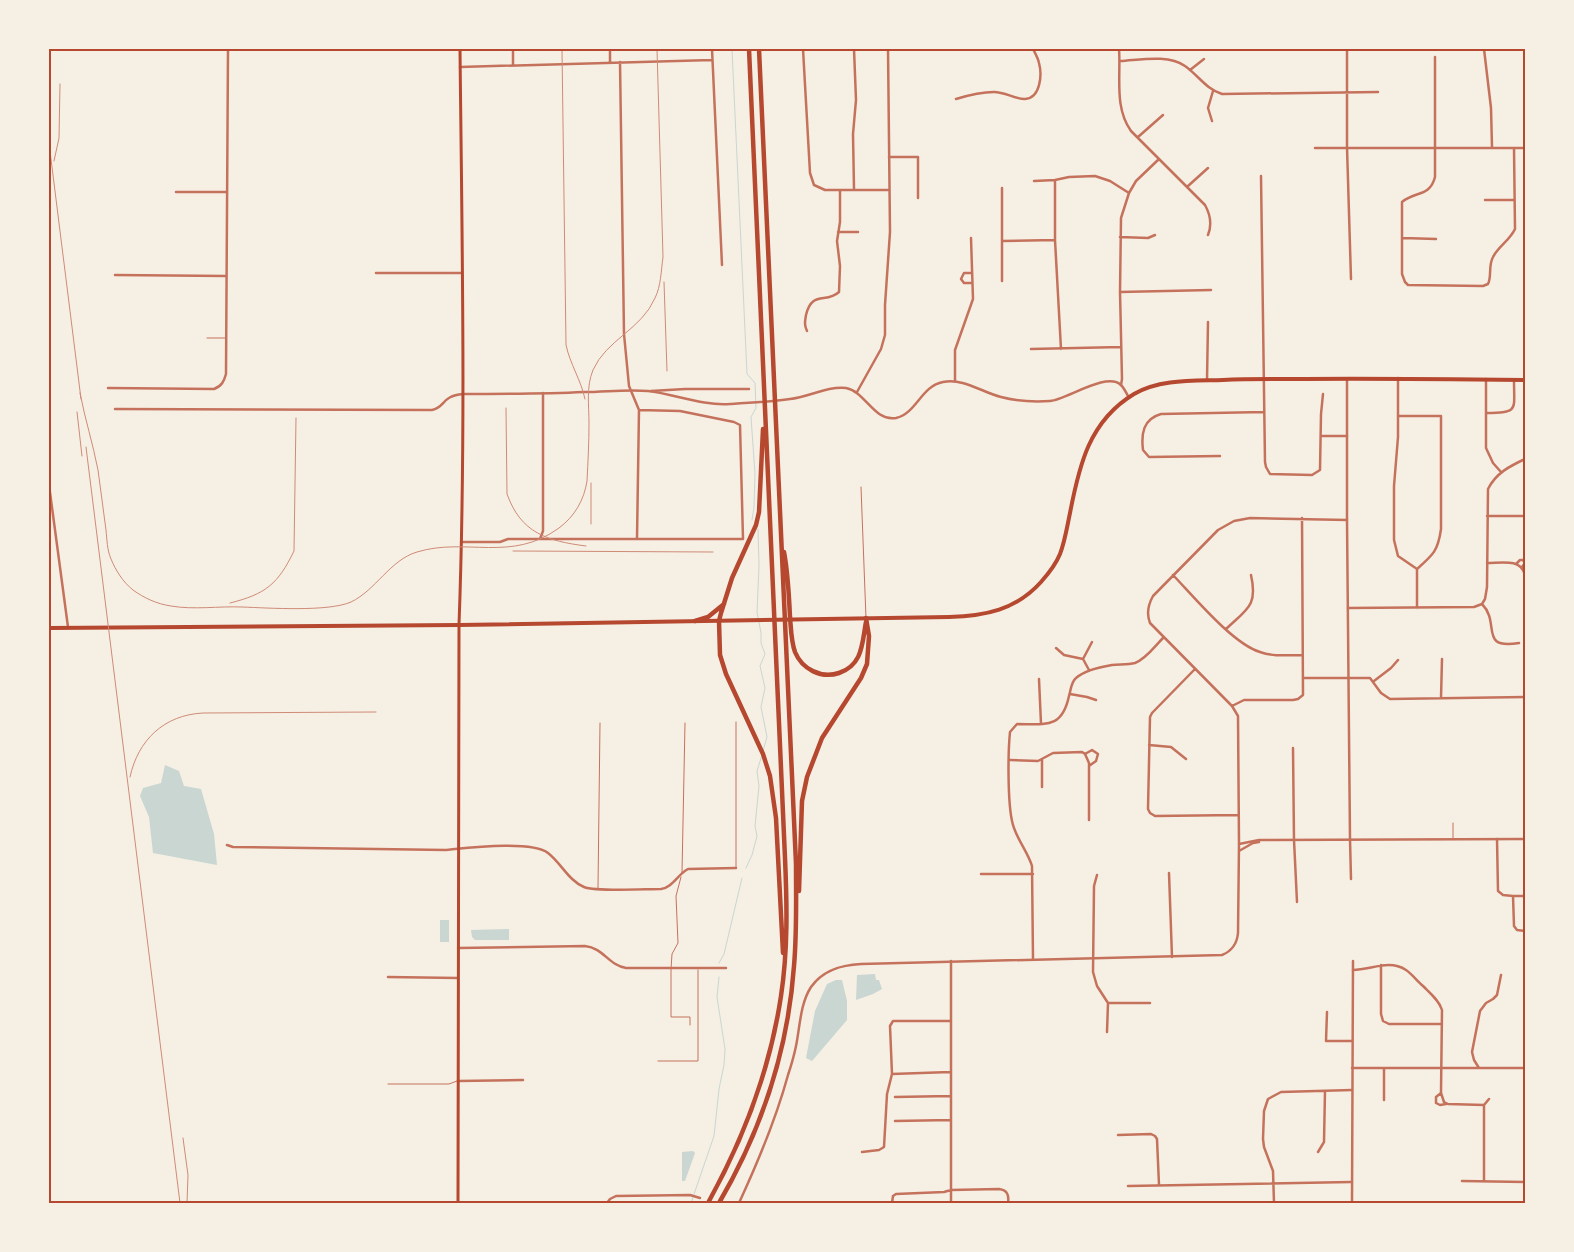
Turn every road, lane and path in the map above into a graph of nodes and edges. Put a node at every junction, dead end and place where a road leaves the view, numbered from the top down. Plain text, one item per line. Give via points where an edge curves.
1 (228, 49) edge
2 (460, 49) edge
3 (513, 49) edge
4 (610, 49) edge
5 (712, 49) edge
6 (749, 49) edge
7 (759, 49) edge
8 (804, 49) edge
9 (854, 49) edge
10 (888, 49) edge
11 (1032, 49) edge
12 (1119, 49) edge
13 (1347, 49) edge
14 (1484, 49) edge
15 (1435, 57) dead end
16 (1204, 59) dead end
17 (712, 60) junction
18 (1120, 61) junction
19 (620, 62) junction
20 (610, 63) junction
21 (513, 65) junction
22 (460, 67) junction
23 (1190, 70) junction
24 (1213, 90) junction
25 (1378, 92) dead end
26 (1347, 93) junction
27 (956, 99) dead end
28 (1163, 115) dead end
29 (1212, 121) dead end
30 (1138, 137) junction
31 (1347, 147) junction
32 (1435, 147) junction
33 (1492, 147) junction
34 (1315, 148) dead end
35 (1514, 148) junction
36 (1525, 148) edge
37 (889, 157) junction
38 (1159, 159) junction
39 (1208, 168) dead end
40 (1262, 176) dead end
41 (1055, 180) junction
42 (1034, 181) dead end
43 (1188, 186) junction
44 (1002, 188) dead end
45 (840, 190) junction
46 (854, 190) junction
47 (889, 190) junction
48 (176, 192) dead end
49 (226, 192) junction
50 (1129, 193) junction
51 (918, 198) dead end
52 (1485, 200) dead end
53 (1514, 200) junction
54 (838, 232) junction
55 (858, 232) dead end
56 (1155, 235) dead end
57 (1208, 235) dead end
58 (1120, 237) junction
59 (971, 238) dead end
60 (1403, 238) junction
61 (1436, 239) dead end
62 (1056, 240) junction
63 (1002, 242) junction
64 (722, 265) dead end
65 (376, 273) dead end
66 (461, 273) junction
67 (972, 273) junction
68 (115, 274) dead end
69 (226, 276) junction
70 (1351, 279) dead end
71 (1002, 281) dead end
72 (972, 283) junction
73 (1211, 290) dead end
74 (1120, 292) junction
75 (1208, 322) dead end
76 (807, 331) dead end
77 (207, 338) dead end
78 (226, 338) junction
79 (1121, 347) junction
80 (1031, 349) dead end
81 (1061, 349) junction
82 (1347, 378) junction
83 (1398, 378) junction
84 (1264, 379) junction
85 (1486, 379) junction
86 (1207, 380) junction
87 (1514, 380) junction
88 (1525, 380) edge
89 (955, 381) junction
90 (1121, 385) junction
91 (108, 388) dead end
92 (749, 389) dead end
93 (632, 391) junction
94 (648, 391) junction
95 (857, 392) junction
96 (543, 393) junction
97 (462, 394) junction
98 (1323, 394) dead end
99 (1129, 398) junction
100 (114, 409) dead end
101 (639, 410) junction
102 (1265, 412) junction
103 (1486, 412) junction
104 (765, 416) junction
105 (1399, 416) junction
106 (1321, 436) junction
107 (1347, 436) junction
108 (1220, 456) dead end
109 (1525, 459) edge
110 (1501, 472) junction
111 (49, 484) edge
112 (861, 487) dead end
113 (1487, 516) junction
114 (1525, 516) edge
115 (1302, 518) junction
116 (1347, 520) junction
117 (782, 536) junction
118 (540, 539) junction
119 (638, 539) junction
120 (462, 542) junction
121 (1487, 563) junction
122 (1416, 569) junction
123 (1251, 574) dead end
124 (1173, 575) junction
125 (1525, 575) edge
126 (725, 603) junction
127 (1482, 604) junction
128 (1348, 608) junction
129 (1417, 608) junction
130 (866, 618) junction
131 (695, 621) junction
132 (719, 621) junction
133 (459, 625) junction
134 (49, 628) edge
135 (68, 628) junction
136 (1226, 630) junction
137 (1163, 638) junction
138 (1092, 642) dead end
139 (1519, 643) dead end
140 (1056, 648) dead end
141 (1302, 655) junction
142 (1083, 659) junction
143 (1442, 659) dead end
144 (1398, 660) dead end
145 (1195, 669) junction
146 (1089, 670) junction
147 (1348, 676) junction
148 (1303, 678) junction
149 (1039, 679) dead end
150 (1374, 681) junction
151 (1070, 694) junction
152 (1441, 698) junction
153 (1525, 698) edge
154 (1096, 700) dead end
155 (1232, 706) junction
156 (685, 722) dead end
157 (736, 722) dead end
158 (600, 723) dead end
159 (1041, 724) junction
160 (1149, 745) junction
161 (1293, 748) dead end
162 (1085, 754) junction
163 (1186, 759) dead end
164 (1010, 760) junction
165 (1042, 760) junction
166 (1089, 765) junction
167 (1042, 787) dead end
168 (1238, 816) junction
169 (1089, 820) dead end
170 (1453, 823) dead end
171 (1453, 838) junction
172 (1350, 839) junction
173 (1497, 839) junction
174 (1525, 839) edge
175 (1268, 840) junction
176 (1294, 840) junction
177 (1239, 844) junction
178 (227, 845) dead end
179 (459, 849) junction
180 (1239, 851) junction
181 (736, 868) joint
182 (1169, 872) dead end
183 (682, 873) junction
184 (982, 874) dead end
185 (1033, 874) junction
186 (1097, 875) dead end
187 (1351, 879) dead end
188 (598, 889) junction
189 (1512, 896) junction
190 (1525, 896) edge
191 (1297, 902) dead end
192 (797, 908) junction
193 (1525, 931) edge
194 (458, 948) junction
195 (1172, 957) junction
196 (1093, 958) junction
197 (1033, 959) junction
198 (951, 961) junction
199 (1353, 961) dead end
200 (1381, 965) junction
201 (726, 968) dead end
202 (671, 969) junction
203 (698, 969) junction
204 (784, 969) junction
205 (1353, 970) junction
206 (1501, 976) dead end
207 (388, 977) dead end
208 (458, 978) junction
209 (1108, 1003) junction
210 (1150, 1003) dead end
211 (1327, 1012) dead end
212 (950, 1021) junction
213 (1442, 1024) junction
214 (690, 1025) dead end
215 (1107, 1032) dead end
216 (1352, 1041) junction
217 (658, 1061) dead end
218 (1352, 1068) junction
219 (1384, 1068) junction
220 (1442, 1068) junction
221 (1479, 1068) junction
222 (1525, 1068) edge
223 (950, 1072) junction
224 (892, 1074) junction
225 (523, 1080) dead end
226 (458, 1081) junction
227 (388, 1084) dead end
228 (1352, 1090) junction
229 (1325, 1091) junction
230 (1441, 1093) junction
231 (950, 1096) junction
232 (895, 1097) dead end
233 (1489, 1099) dead end
234 (1384, 1100) dead end
235 (1446, 1104) junction
236 (1484, 1105) junction
237 (951, 1120) junction
238 (895, 1121) dead end
239 (1118, 1134) dead end
240 (862, 1152) dead end
241 (1318, 1152) dead end
242 (1462, 1181) dead end
243 (1484, 1181) junction
244 (1351, 1182) junction
245 (1525, 1182) edge
246 (1274, 1184) junction
247 (1159, 1185) junction
248 (1128, 1186) dead end
249 (952, 1190) junction
250 (700, 1198) dead end
251 (458, 1203) edge
252 (607, 1203) edge
253 (708, 1203) edge
254 (719, 1203) edge
255 (739, 1203) edge
256 (892, 1203) edge
257 (951, 1203) edge
258 (1008, 1203) edge
259 (1274, 1203) edge
260 (1352, 1203) edge

1 - 49 street
2 - 22 main road
3 - 21 street
4 - 20 street
5 - 17 street
6 - 104 highway
7 - 117 highway
8 - 45 street via 810,173 817,188
9 - 46 street
10 - 37 street
11 - 27 street via 1040,62 1040,72 1038,88 1030,97 1022,99 992,92
12 - 18 street
13 - 26 street
14 - 33 street
15 - 32 street
16 - 23 street
17 - 19 street
17 - 64 street
18 - 23 street via 1170,60
18 - 30 street via 1121,110 1126,124
19 - 20 street
19 - 93 street via 624,334
20 - 21 street
21 - 22 street
22 - 66 main road
23 - 24 street
24 - 26 street via 1222,94
24 - 29 street via 1208,108
25 - 26 street
26 - 31 street
28 - 30 street
30 - 38 street
31 - 32 street
31 - 34 street
31 - 70 street
32 - 33 street
32 - 60 street via 1433,183 1425,192 1402,202
33 - 35 street
35 - 36 street
35 - 53 street
37 - 47 street
37 - 51 street via 918,157
38 - 43 street
38 - 50 street
39 - 43 street
40 - 84 street
41 - 42 street
41 - 50 street via 1101,177
41 - 62 street
43 - 57 street via 1207,209
44 - 63 street
45 - 46 street
45 - 54 street
46 - 47 street
47 - 95 street via 885,335 881,349
48 - 49 street
49 - 69 street
50 - 58 street via 1123,209
52 - 53 street
53 - 60 street via 1515,229 1492,259 1491,277 1483,286 1414,286 1405,282 1402,274
54 - 55 street
54 - 76 street via 840,289 836,294 816,299 808,306
56 - 58 street via 1148,238
58 - 74 street
59 - 67 street
60 - 61 street
62 - 63 street
62 - 81 street
63 - 71 street
65 - 66 street
66 - 97 main road
67 - 72 street
67 - 72 street via 964,273 961,279
68 - 69 street
69 - 78 street
72 - 89 street via 973,302 954,354
73 - 74 street
74 - 79 street
75 - 86 street
77 - 78 lane
78 - 91 street via 226,374 222,384 214,389
79 - 81 street
79 - 90 street
80 - 81 street
82 - 83 main road
82 - 84 main road
82 - 107 street
83 - 85 main road
83 - 105 street
84 - 86 main road
84 - 102 street
85 - 87 main road
85 - 103 street
86 - 99 main road via 1161,384
87 - 88 main road
87 - 103 street via 1512,410
89 - 90 street via 999,397 1036,401 1062,399 1097,383
89 - 95 street via 932,386 908,412 897,418 882,415
90 - 99 street
92 - 94 street
93 - 94 street
93 - 96 street
93 - 101 street
94 - 95 street via 716,404 789,400 837,388
96 - 97 street
96 - 118 street
97 - 100 street via 451,396 432,410
97 - 120 main road
98 - 106 street
99 - 130 main road via 1107,417 1090,442 1060,552 1035,589 1012,605 983,615
101 - 119 street
101 - 119 street via 680,411 740,425 743,539
102 - 106 street via 1266,467 1272,474 1315,474 1320,470
102 - 108 street via 1161,414 1149,420 1143,432 1143,450 1152,457
103 - 110 street via 1486,448
104 - 126 highway via 756,525 733,575
104 - 204 highway via 787,892
105 - 122 street via 1394,540 1398,556
105 - 122 street via 1441,416 1441,529 1437,549
106 - 107 street
107 - 116 street
109 - 110 street
110 - 113 street via 1488,489
111 - 135 street
112 - 130 lane
113 - 114 street
113 - 121 street
115 - 116 street
115 - 124 street via 1234,521 1218,530
115 - 141 street
116 - 128 street
117 - 130 highway via 788,570 793,644 805,666 827,675 850,668 861,653
117 - 192 highway
118 - 119 street
118 - 120 street
120 - 133 main road
121 - 125 street via 1520,565
121 - 127 street via 1486,594
122 - 129 street
123 - 136 street via 1253,600
124 - 136 street
124 - 137 street via 1148,604 1150,623
126 - 131 highway via 708,617
126 - 132 highway
127 - 129 street via 1474,607
127 - 139 street via 1489,613 1496,642 1504,645
128 - 129 street
128 - 147 street
130 - 132 main road
130 - 192 highway via 870,636 867,664 822,738 807,777 802,801
131 - 132 main road
131 - 133 main road
132 - 204 highway via 723,668 758,741 772,786
133 - 135 main road
133 - 179 main road
134 - 135 main road
136 - 141 street via 1240,643 1262,653
137 - 145 street
137 - 146 street via 1145,657 1133,664
138 - 142 street
140 - 142 street via 1064,655
141 - 148 street
142 - 146 street
143 - 152 street
144 - 150 street
145 - 155 street
145 - 160 street via 1152,713
146 - 151 street via 1076,678
147 - 148 street
147 - 150 street
147 - 172 street
148 - 155 street via 1301,697 1293,700 1244,700
149 - 159 street
150 - 152 street via 1385,696 1395,699
151 - 154 street
151 - 159 street via 1061,716
152 - 153 street
155 - 168 street via 1238,716
156 - 183 lane
157 - 181 lane
158 - 188 lane
159 - 164 street via 1017,724 1012,729
160 - 163 street via 1171,747
160 - 168 street via 1148,810 1152,815
161 - 176 street
162 - 165 street via 1053,753
162 - 166 street
162 - 166 street via 1092,750 1098,754 1096,761
164 - 165 street
164 - 185 street via 1011,819
165 - 167 street
166 - 169 street
168 - 177 street
170 - 171 lane
171 - 172 street
171 - 173 street
172 - 176 street
172 - 187 street
173 - 174 street
173 - 189 street via 1498,891
175 - 176 street
175 - 177 street
175 - 180 street via 1253,843
176 - 191 street
177 - 180 street
178 - 179 street
179 - 188 street via 476,846 534,847 548,853 577,884
179 - 194 main road
180 - 195 street via 1238,938 1232,949 1222,955
181 - 183 street via 688,869
182 - 195 street
183 - 188 street via 671,885 661,889
183 - 202 lane via 676,896 678,943 672,954
184 - 185 street
185 - 197 street
186 - 196 street
189 - 190 street
189 - 193 street via 1513,924
192 - 254 highway via 791,997 778,1061 752,1137
194 - 202 street via 585,946 597,949 618,967
194 - 208 main road
195 - 196 street
196 - 197 street
196 - 209 street via 1095,980
197 - 198 street
198 - 212 street
198 - 255 street via 853,964 831,970 810,988 776,1116
199 - 205 street
200 - 205 street
200 - 213 street via 1406,969 1440,1005
200 - 213 street via 1381,1014 1385,1023
201 - 203 street
202 - 203 street
202 - 214 lane via 671,1017 690,1017
203 - 217 lane via 698,1061
204 - 253 highway via 776,1029 765,1071 736,1149
205 - 216 street
206 - 221 street via 1497,995 1480,1011 1472,1052
207 - 208 street
208 - 226 main road
209 - 210 street
209 - 215 street
211 - 216 street via 1326,1041
212 - 223 street
212 - 224 street via 893,1021 890,1026
213 - 220 street
216 - 218 street
218 - 219 street
218 - 228 street
219 - 220 street
219 - 234 street
220 - 221 street
220 - 230 street
221 - 222 street
223 - 224 street
223 - 231 street
224 - 240 street via 887,1094 884,1147
225 - 226 street
226 - 227 lane via 449,1084
226 - 251 main road
228 - 229 street
228 - 244 street
229 - 241 street via 1324,1142
229 - 246 street via 1281,1092 1268,1099 1264,1111 1264,1147 1273,1168
230 - 235 street
230 - 235 street via 1436,1097 1436,1103
231 - 232 street
231 - 237 street
233 - 236 street
235 - 236 street
236 - 243 street
237 - 238 street
237 - 249 street
239 - 247 street via 1155,1136
242 - 243 street
243 - 245 street
244 - 246 street
244 - 260 street
246 - 247 street
246 - 259 street
247 - 248 street
249 - 256 street via 894,1194
249 - 257 street
249 - 258 street via 999,1189 1008,1195
250 - 252 street via 616,1196

